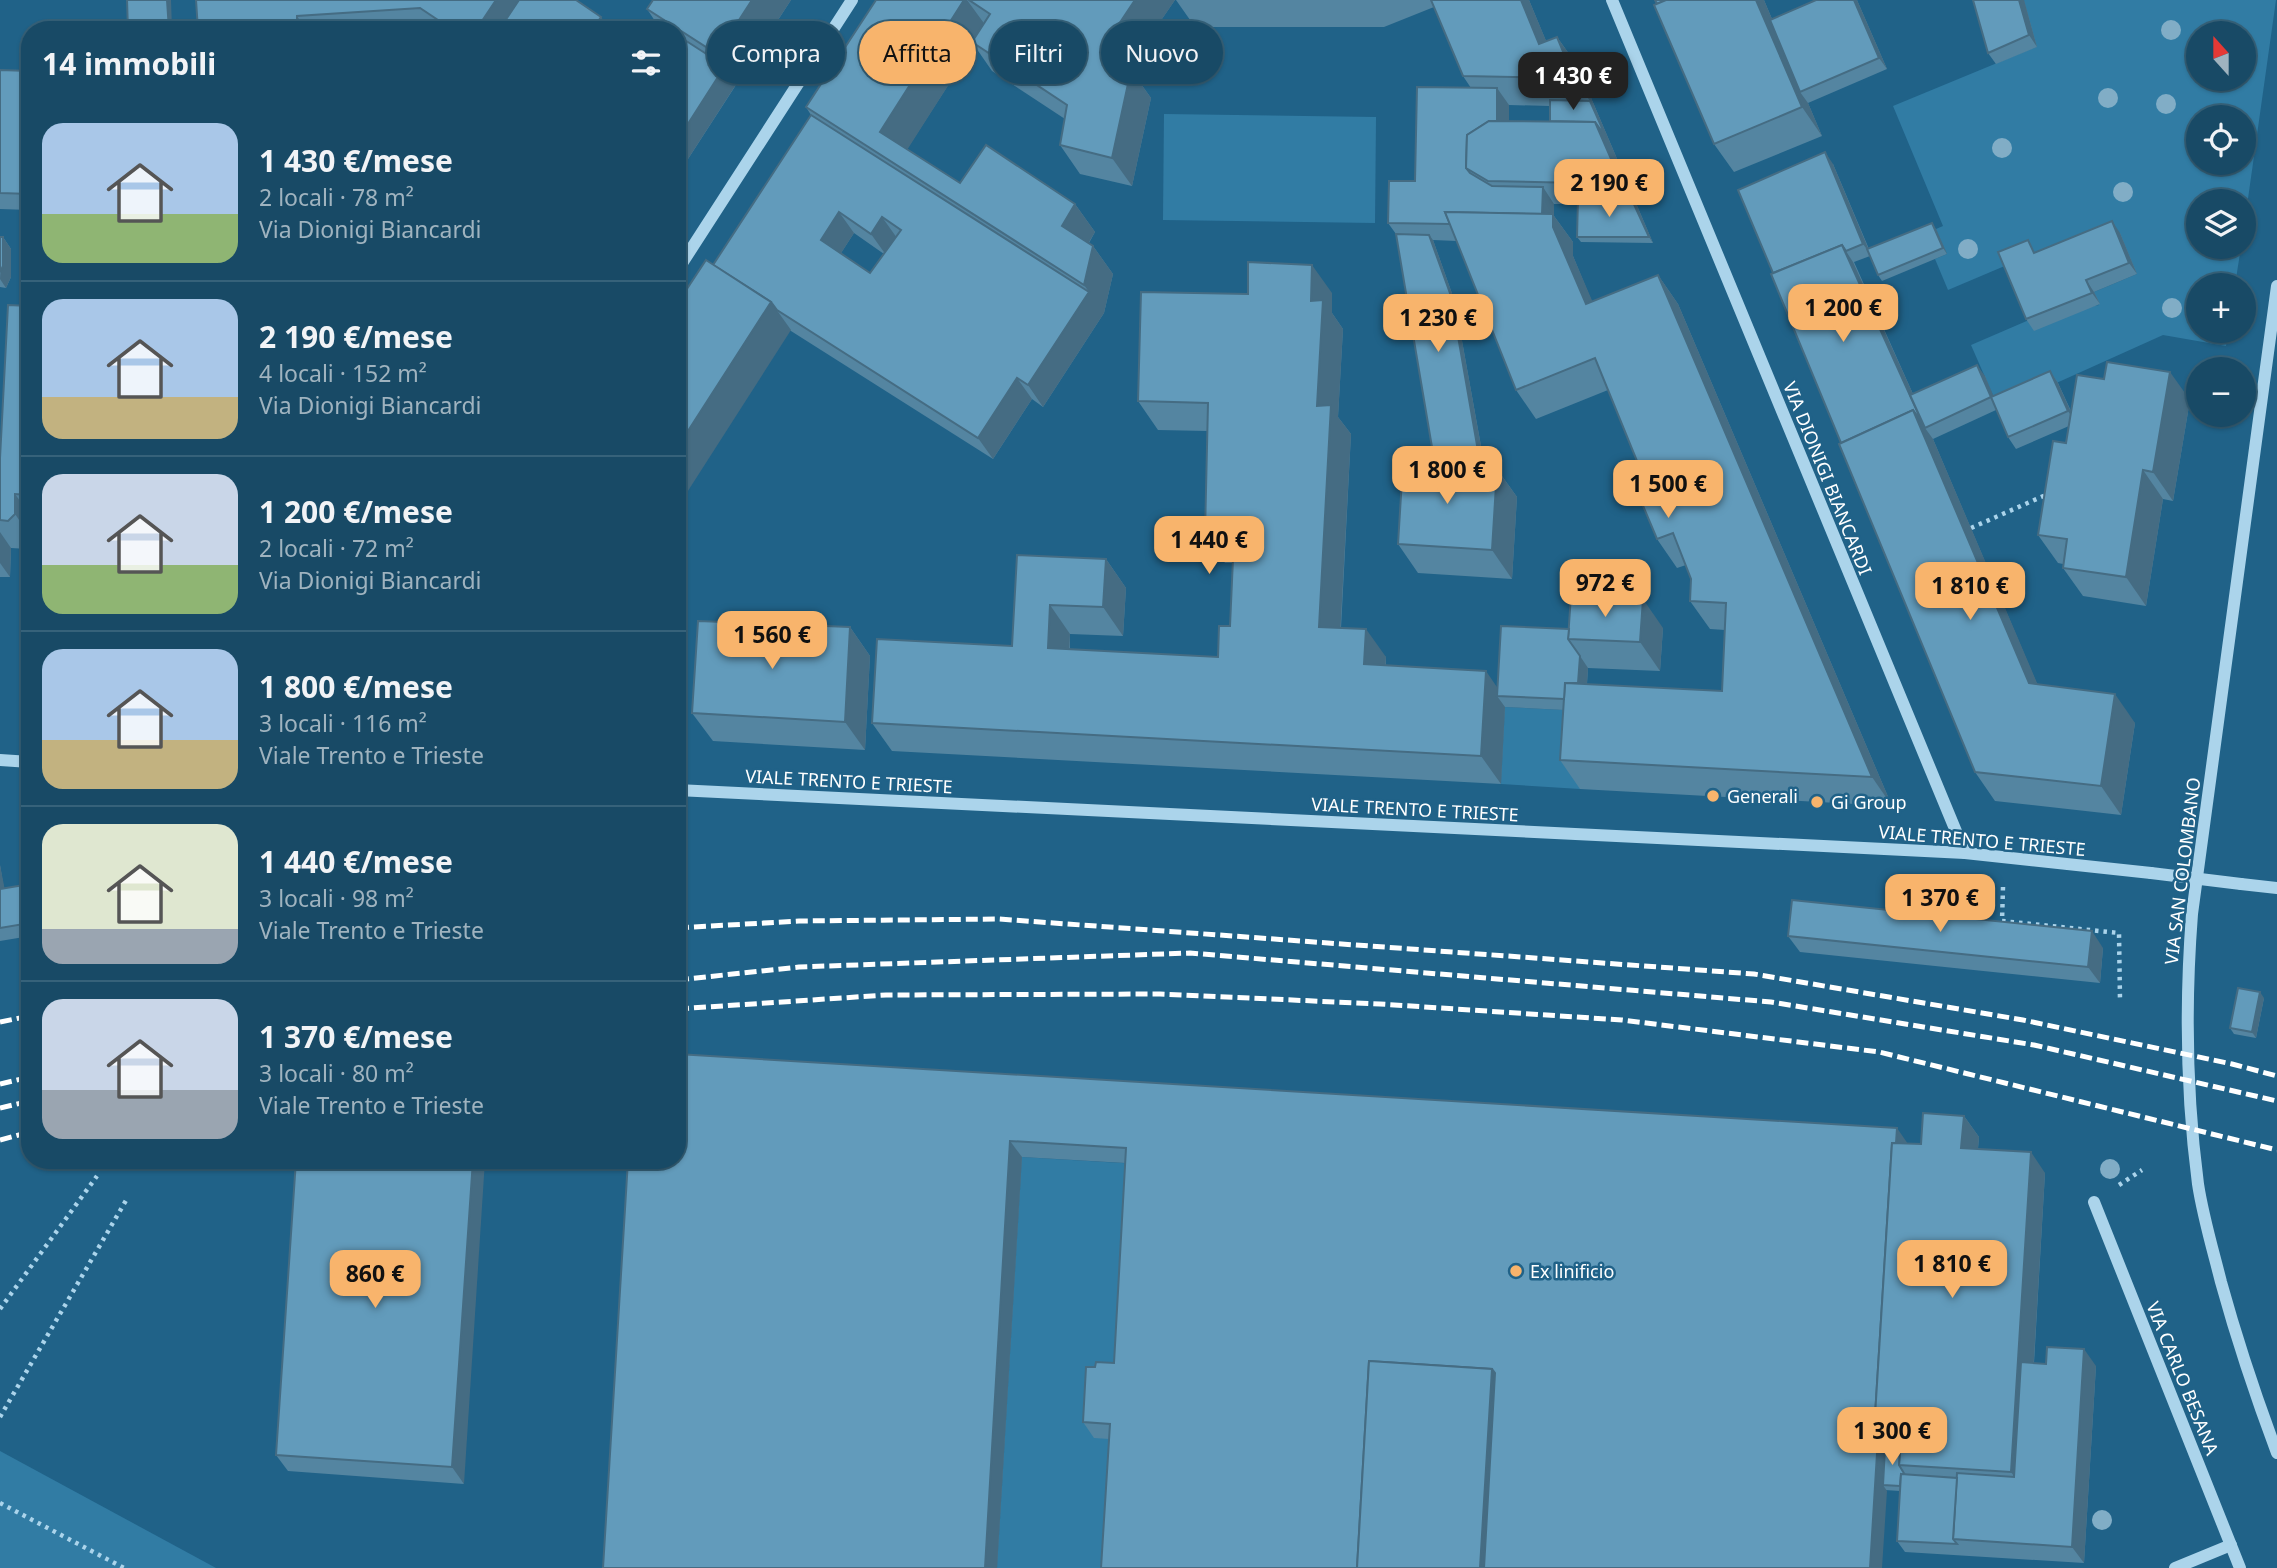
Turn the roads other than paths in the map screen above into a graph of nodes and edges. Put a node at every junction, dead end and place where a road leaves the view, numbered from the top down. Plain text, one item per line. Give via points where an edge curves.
1 (852, 0) edge
2 (1612, 0) edge
3 (686, 257) edge
4 (2277, 286) edge
5 (0, 760) edge
6 (21, 761) edge
7 (686, 790) edge
8 (1965, 853) junction
9 (2277, 888) edge
10 (2094, 1202) dead end
11 (2277, 1453) edge
12 (2231, 1545) junction
13 (2175, 1568) edge
14 (2240, 1568) edge

1 - 3 street
2 - 8 street, VIA DIONIGI BIANCARDI
4 - 11 street, VIA SAN COLOMBANO via 2192,914 2186,1038 2199,1186 2252,1384
5 - 6 street
7 - 8 street, VIALE TRENTO E TRIESTE
8 - 9 street, VIALE TRENTO E TRIESTE, bridge
10 - 12 street, VIA CARLO BESANA
12 - 13 street
12 - 14 street, VIA CARLO BESANA

